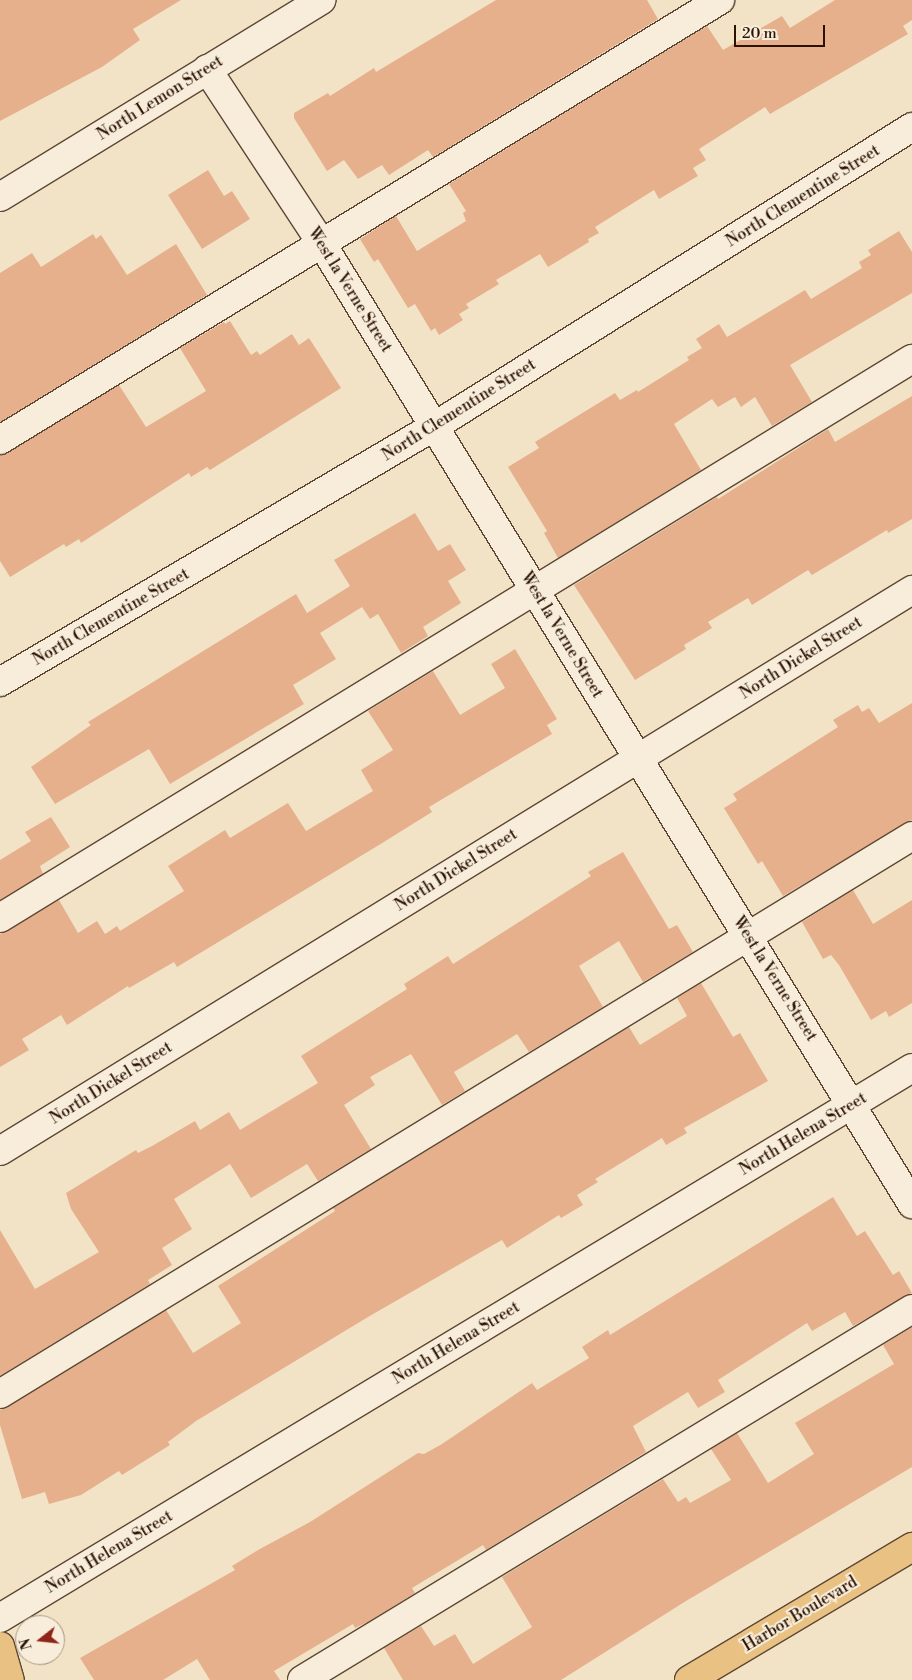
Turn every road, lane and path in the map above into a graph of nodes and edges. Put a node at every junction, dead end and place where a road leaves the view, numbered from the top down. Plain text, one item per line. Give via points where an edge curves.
1 (321, 0) edge
2 (720, 0) edge
3 (286, 9) edge
4 (207, 70) junction
5 (912, 127) edge
6 (0, 197) edge
7 (322, 244) junction
8 (912, 359) edge
9 (435, 426) junction
10 (0, 440) edge
11 (536, 590) junction
12 (912, 590) edge
13 (0, 682) edge
14 (637, 759) junction
15 (912, 836) edge
16 (0, 918) edge
17 (748, 937) junction
18 (912, 1068) edge
19 (853, 1104) junction
20 (0, 1151) edge
21 (912, 1204) edge
22 (912, 1309) edge
23 (0, 1394) edge
24 (912, 1547) edge
25 (0, 1618) edge
26 (0, 1646) edge
27 (10, 1680) edge
28 (302, 1680) edge
29 (689, 1680) edge

1 - 3 street, North Lemon Street
2 - 7 street
3 - 4 street, North Lemon Street
4 - 6 street, North Lemon Street
4 - 7 street, West la Verne Street
5 - 9 street, North Clementine Street
7 - 9 street, West la Verne Street
7 - 10 street
8 - 11 street
9 - 11 street, West la Verne Street
9 - 13 street, North Clementine Street
11 - 14 street, West la Verne Street
11 - 16 street
12 - 14 street, North Dickel Street
14 - 17 street, West la Verne Street
14 - 20 street, North Dickel Street
15 - 17 street
17 - 19 street, West la Verne Street
17 - 23 street
18 - 19 street, North Helena Street
19 - 21 street, West la Verne Street
19 - 25 street, North Helena Street
22 - 28 street
24 - 29 main road, Harbor Boulevard
26 - 27 main road

